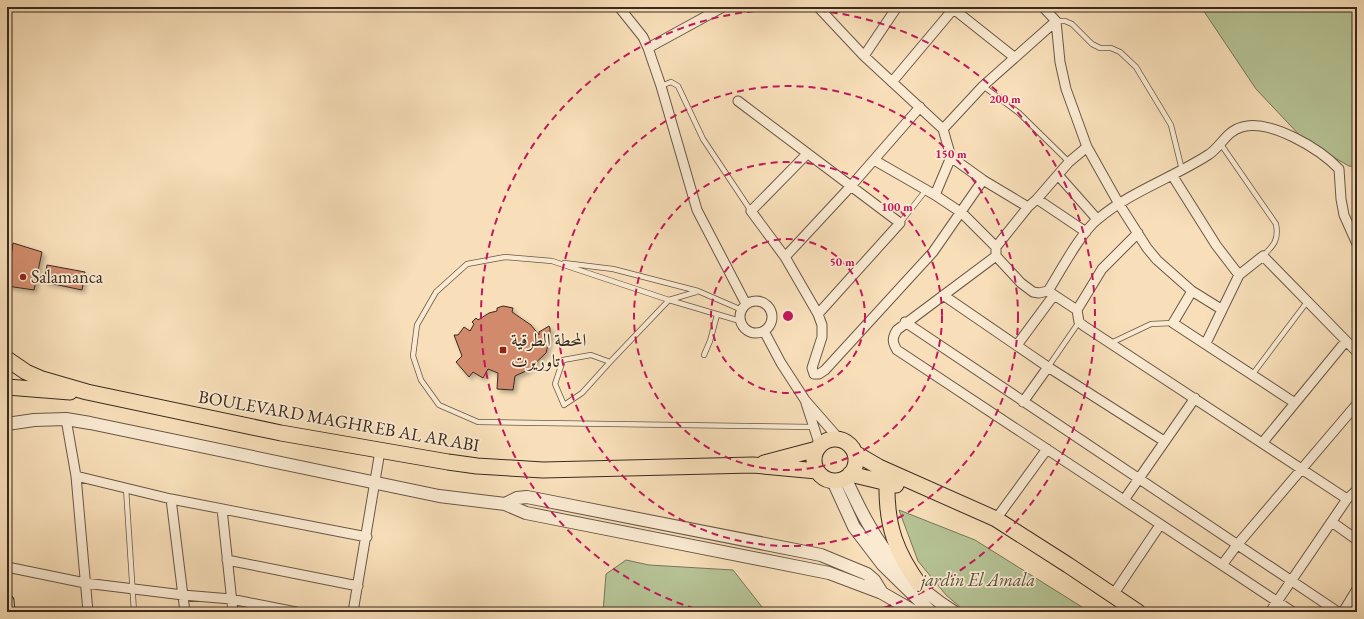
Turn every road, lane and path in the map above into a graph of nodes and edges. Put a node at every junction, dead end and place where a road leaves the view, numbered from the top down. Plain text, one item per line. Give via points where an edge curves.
1 (619, 7) edge
2 (724, 7) edge
3 (818, 7) edge
4 (897, 7) edge
5 (1043, 7) edge
6 (953, 8) edge
7 (1056, 21) junction
8 (648, 48) junction
9 (864, 56) junction
10 (1014, 57) junction
11 (892, 82) junction
12 (662, 86) junction
13 (983, 86) junction
14 (738, 101) dead end
15 (920, 106) junction
16 (943, 129) junction
17 (1220, 143) junction
18 (1087, 147) junction
19 (807, 154) junction
20 (951, 158) junction
21 (874, 160) junction
22 (1069, 162) junction
23 (1182, 170) junction
24 (1058, 174) junction
25 (1172, 175) junction
26 (983, 180) junction
27 (851, 186) junction
28 (926, 189) junction
29 (935, 194) junction
30 (1037, 199) junction
31 (1119, 204) junction
32 (1028, 207) junction
33 (751, 211) junction
34 (962, 212) junction
35 (1097, 219) junction
36 (900, 223) junction
37 (1086, 232) junction
38 (1138, 233) junction
39 (1357, 244) edge
40 (996, 252) junction
41 (1263, 256) junction
42 (785, 257) junction
43 (552, 261) junction
44 (1239, 275) junction
45 (698, 291) junction
46 (1192, 291) junction
47 (1051, 293) junction
48 (943, 295) junction
49 (669, 300) junction
50 (1307, 302) junction
51 (744, 307) junction
52 (1221, 309) junction
53 (1077, 310) junction
54 (818, 314) junction
55 (717, 315) junction
56 (740, 321) junction
57 (905, 322) junction
58 (1079, 322) junction
59 (1173, 323) junction
60 (764, 330) junction
61 (1346, 341) junction
62 (1110, 343) junction
63 (1206, 344) junction
64 (1017, 345) junction
65 (1357, 352) edge
66 (704, 355) dead end
67 (7, 360) edge
68 (610, 362) junction
69 (1048, 367) junction
70 (1252, 375) junction
71 (7, 386) edge
72 (87, 392) junction
73 (1195, 398) junction
74 (805, 400) junction
75 (1023, 402) junction
76 (1294, 403) junction
77 (1357, 404) edge
78 (66, 419) junction
79 (7, 424) edge
80 (813, 427) junction
81 (840, 440) junction
82 (1164, 441) junction
83 (1263, 442) junction
84 (818, 447) junction
85 (1047, 449) junction
86 (380, 451) junction
87 (855, 453) junction
88 (753, 466) junction
89 (1302, 468) junction
90 (817, 471) junction
91 (76, 476) junction
92 (843, 478) junction
93 (1138, 479) junction
94 (375, 482) junction
95 (887, 483) junction
96 (126, 488) junction
97 (1357, 490) edge
98 (936, 493) junction
99 (171, 499) junction
100 (1347, 499) junction
101 (1124, 500) junction
102 (222, 509) junction
103 (996, 520) junction
104 (1332, 522) junction
105 (1160, 525) junction
106 (367, 537) junction
107 (1357, 540) edge
108 (1236, 545) junction
109 (228, 560) junction
110 (1222, 565) junction
111 (7, 567) edge
112 (1292, 581) junction
113 (85, 583) junction
114 (358, 586) junction
115 (921, 587) junction
116 (132, 589) junction
117 (1356, 592) edge
118 (183, 595) junction
119 (1113, 595) junction
120 (231, 599) junction
121 (7, 601) edge
122 (1277, 601) junction
123 (8, 612) edge
124 (88, 612) edge
125 (134, 612) edge
126 (185, 612) edge
127 (233, 612) edge
128 (296, 612) edge
129 (353, 612) edge
130 (915, 612) edge
131 (931, 612) edge
132 (954, 612) edge
133 (1138, 612) edge
134 (1270, 612) edge
135 (1293, 612) edge
136 (1338, 612) edge
137 (1343, 612) edge

1 - 8 street
2 - 8 street
3 - 9 street
4 - 9 street
5 - 7 street
6 - 10 street
6 - 11 street
7 - 10 street
7 - 18 street via 1060,62 1066,89
7 - 23 lane via 1072,24 1092,44 1120,52 1136,67 1171,125
8 - 12 street
9 - 11 street
10 - 13 street
11 - 15 street
12 - 33 lane via 671,82 678,86 703,139
12 - 51 street via 697,210
13 - 16 street
13 - 22 lane via 1019,113
14 - 19 street
15 - 16 street
15 - 21 street
16 - 20 street
17 - 23 street via 1209,154
17 - 39 street via 1233,130 1243,126 1260,126 1283,132 1331,160 1339,169 1344,215
17 - 41 lane via 1276,224 1277,240
18 - 22 street
18 - 31 street
19 - 27 street
19 - 33 street
20 - 26 street
20 - 29 street
21 - 27 street
21 - 28 street
22 - 24 street
23 - 25 street
24 - 30 street
24 - 35 street
25 - 31 street
25 - 44 street via 1216,245
26 - 32 street
26 - 34 street
27 - 36 street
27 - 42 street
28 - 29 street
28 - 36 lane
29 - 34 street
30 - 32 street
30 - 37 street
31 - 35 street
31 - 38 street
32 - 40 street
33 - 42 street
34 - 40 street
34 - 54 street via 913,276 843,351 819,374 814,374 812,368 822,338 822,325
35 - 37 street
36 - 54 street
37 - 47 street
38 - 46 street via 1157,260
38 - 53 street via 1102,269
40 - 47 street via 1012,275 1033,292
40 - 48 street
41 - 44 street via 1247,266
41 - 50 street
42 - 54 street
43 - 45 lane via 613,269
43 - 49 lane
43 - 80 lane via 505,257 467,264 436,292 417,325 413,356 422,380 439,405 478,422
44 - 52 street
45 - 49 lane
45 - 51 lane
46 - 52 street
46 - 59 street
47 - 53 street
47 - 64 street
48 - 57 street
48 - 64 street
49 - 55 lane
49 - 68 lane
50 - 61 street
50 - 70 lane
51 - 56 street
51 - 60 street via 756,301 766,304 772,318
52 - 63 street
53 - 58 street
55 - 56 lane
55 - 66 lane
56 - 60 street via 747,330
57 - 75 street
57 - 85 street via 893,336 897,350
58 - 62 street
58 - 69 lane
59 - 62 lane via 1151,324
59 - 63 street
60 - 74 street via 781,363
61 - 65 street
61 - 76 street
62 - 73 street
63 - 70 street
64 - 69 street
67 - 71 main road via 10,373
67 - 72 main road via 42,379
68 - 68 lane via 591,355 563,360 555,384 564,404 582,393
69 - 75 street
69 - 82 street
70 - 76 street
71 - 72 main road via 46,392
72 - 86 main road, BOULEVARD MAGHREB AL ARABI
73 - 82 street
73 - 83 street
74 - 80 street
74 - 81 street
75 - 93 street
76 - 83 street
77 - 89 street
78 - 79 street
78 - 91 street
78 - 94 street via 132,430
80 - 84 street
81 - 84 main road via 827,440
81 - 87 main road via 849,445
82 - 93 street
83 - 89 street
84 - 88 main road, BOULEVARD MAGHREB AL ARABI
84 - 90 main road via 814,464
85 - 101 street
85 - 103 street
86 - 88 main road, BOULEVARD MAGHREB AL ARABI via 477,466 520,469
86 - 94 street
87 - 92 main road via 855,464
87 - 98 main road via 879,468
88 - 90 main road, BOULEVARD MAGHREB AL ARABI
89 - 100 street
89 - 108 street
90 - 92 main road via 827,479
91 - 96 street
91 - 113 street
92 - 95 main road
92 - 115 street via 892,559
92 - 131 street via 858,532 883,565
93 - 101 street
93 - 108 street
94 - 106 street
94 - 130 street via 440,496 505,504 526,513 829,573 882,593
95 - 98 main road
95 - 115 main road via 890,528 897,550
96 - 99 street
96 - 116 lane
97 - 100 street
98 - 103 main road
99 - 102 street
99 - 118 street
100 - 104 street
101 - 105 street
102 - 106 street
102 - 109 street
103 - 119 main road
104 - 107 street
104 - 112 street
105 - 110 street
105 - 119 street
106 - 114 street
108 - 110 street
108 - 112 street
109 - 114 street
109 - 120 street
110 - 122 street
111 - 113 street
112 - 122 street
112 - 136 street
113 - 116 street
113 - 124 street
114 - 129 street
115 - 132 street
116 - 118 street
116 - 125 lane
117 - 137 street
118 - 120 street
118 - 126 street
119 - 133 main road
120 - 127 street
120 - 128 street
121 - 123 main road
122 - 134 street
122 - 135 street

